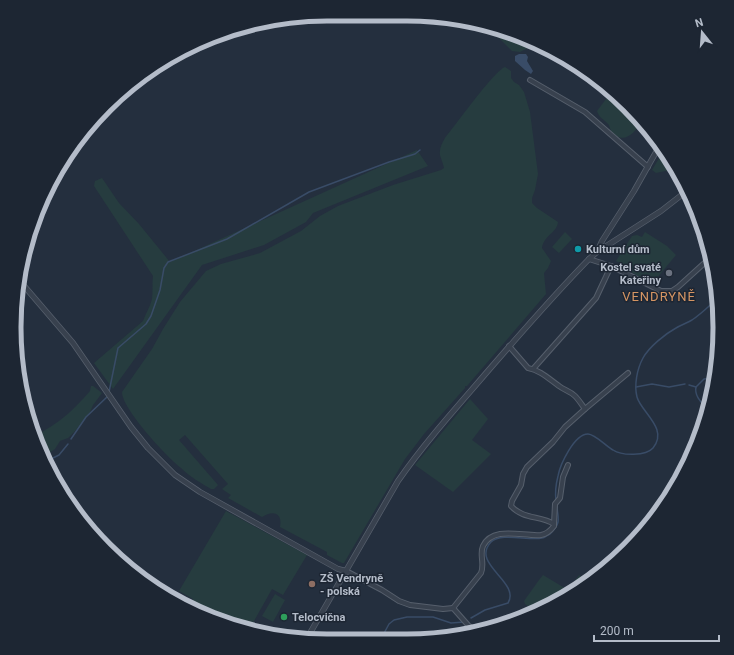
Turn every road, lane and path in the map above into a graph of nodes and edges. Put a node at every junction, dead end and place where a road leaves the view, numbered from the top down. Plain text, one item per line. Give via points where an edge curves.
1 (530, 80) dead end
2 (657, 151) edge
3 (648, 167) junction
4 (682, 194) edge
5 (597, 252) junction
6 (589, 258) junction
7 (706, 262) edge
8 (611, 266) junction
9 (24, 286) edge
10 (509, 346) junction
11 (533, 369) junction
12 (628, 373) dead end
13 (585, 409) junction
14 (568, 465) dead end
15 (554, 524) junction
16 (346, 571) junction
17 (453, 608) junction
18 (471, 627) edge
19 (310, 633) edge

1 - 3 street via 585,112
2 - 3 street
3 - 5 street
4 - 5 street
5 - 6 street
6 - 8 street
6 - 10 street
7 - 8 street via 678,287 666,292
8 - 11 street via 596,298
9 - 16 street via 73,343 131,427 176,475 190,487 338,569
10 - 11 street via 528,368
10 - 16 street via 413,460
11 - 13 street via 570,392
12 - 13 street
13 - 15 street via 528,467 512,501 511,506 524,516
14 - 15 street via 559,500 555,504
15 - 17 street via 549,531 541,535 501,534 489,538 481,552 481,573
16 - 17 street via 410,605
16 - 19 street
17 - 18 street

